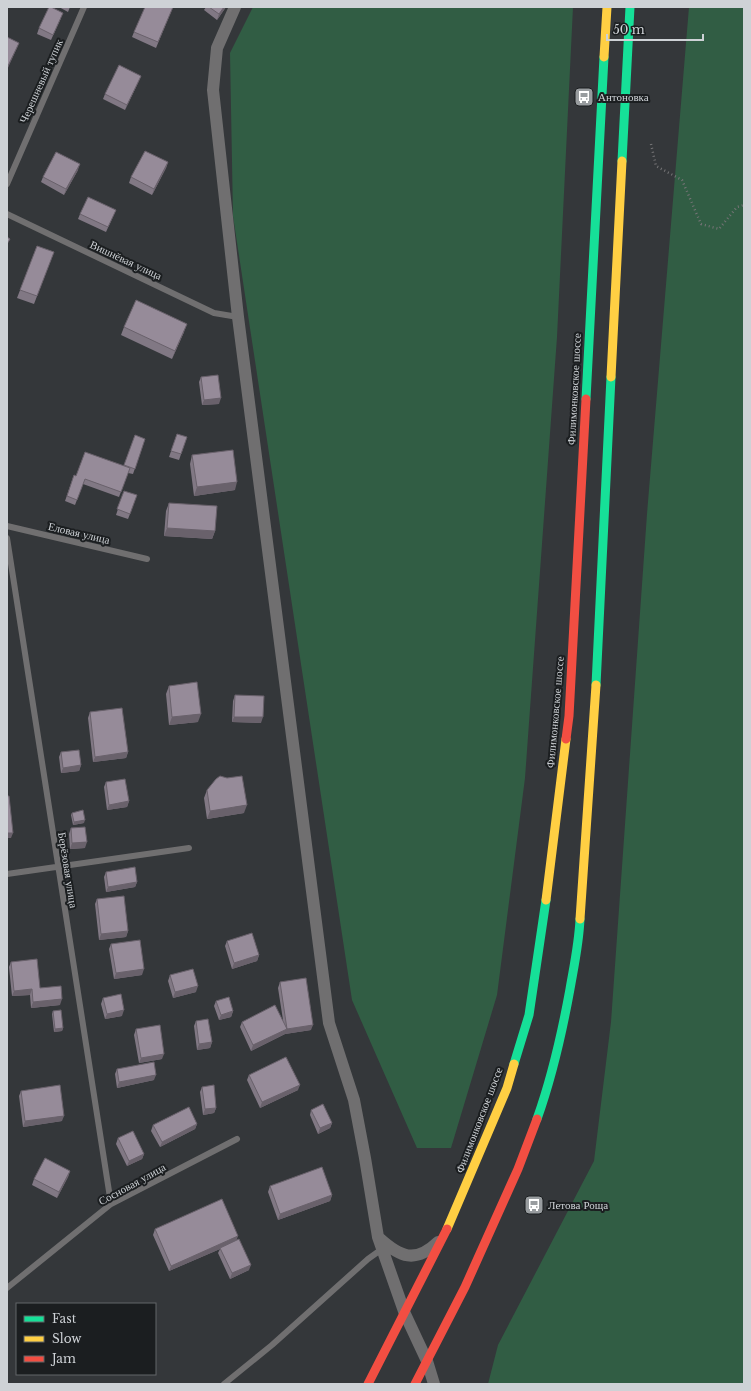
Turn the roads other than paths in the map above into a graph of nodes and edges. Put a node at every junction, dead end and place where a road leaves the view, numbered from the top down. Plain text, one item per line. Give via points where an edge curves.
1 (84, 7) edge
2 (234, 7) edge
3 (607, 7) edge
4 (630, 7) edge
5 (7, 184) edge
6 (7, 214) edge
7 (238, 317) junction
8 (7, 526) edge
9 (7, 538) edge
10 (147, 558) dead end
11 (189, 848) dead end
12 (57, 868) junction
13 (7, 874) edge
14 (238, 1139) dead end
15 (110, 1204) junction
16 (444, 1236) junction
17 (378, 1237) junction
18 (382, 1249) junction
19 (7, 1288) edge
20 (404, 1314) junction
21 (427, 1361) junction
22 (224, 1384) edge
23 (368, 1384) edge
24 (415, 1384) edge
25 (434, 1384) edge

1 - 5 lane, Черешневый тупик
2 - 7 street via 217,48 213,90
3 - 16 main road, Филимонковское шоссе via 569,716 544,927 528,1015 507,1088
4 - 21 main road via 594,721 579,937 564,1020 547,1091 518,1169 465,1287
6 - 7 lane, Вишнёвая улица via 214,313
7 - 17 street via 329,1023 354,1100
8 - 10 lane, Еловая улица
9 - 12 lane, Берёзовая улица
11 - 12 lane
12 - 13 lane
12 - 15 lane, Берёзовая улица
14 - 15 lane, Сосновая улица
15 - 19 lane, Сосновая улица
16 - 17 street via 431,1248 411,1256 399,1254
16 - 20 main road, Филимонковское шоссе
17 - 18 street
18 - 20 street
18 - 22 lane via 272,1346
20 - 21 street
20 - 23 main road, Филимонковское шоссе
21 - 24 main road
21 - 25 street

